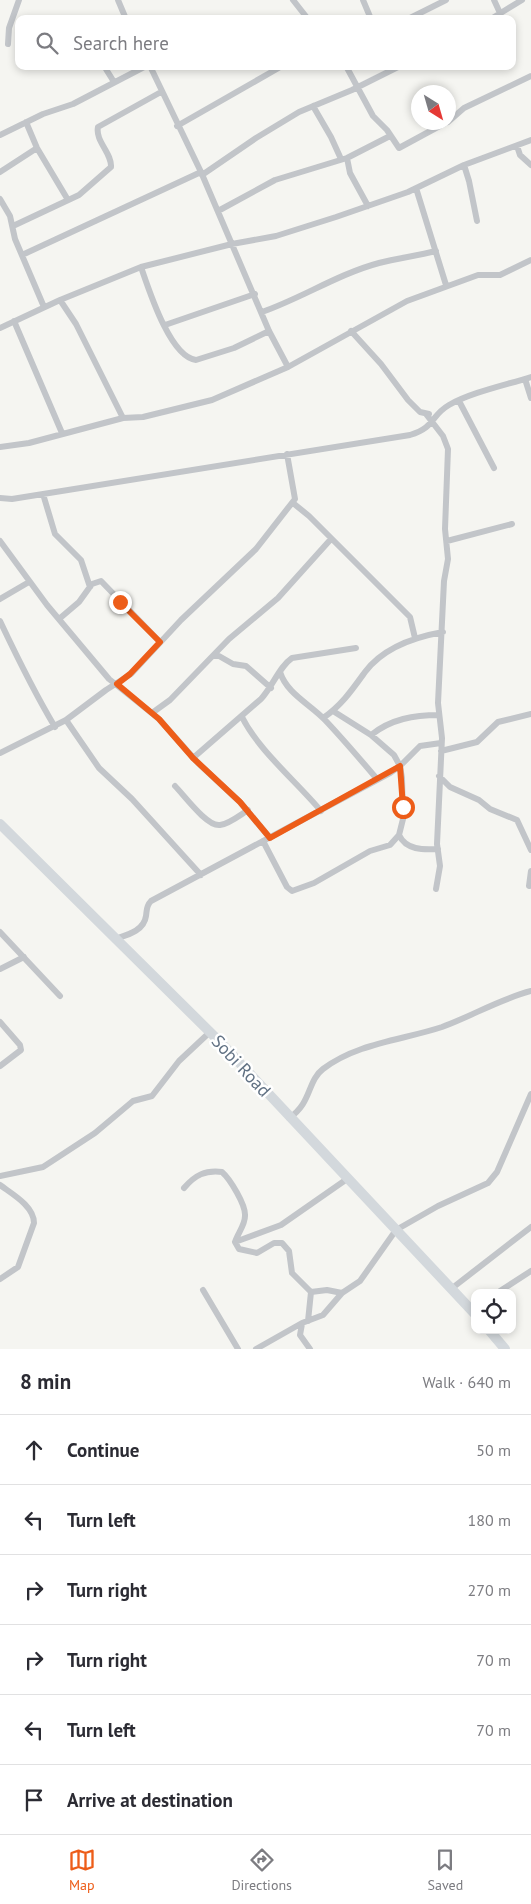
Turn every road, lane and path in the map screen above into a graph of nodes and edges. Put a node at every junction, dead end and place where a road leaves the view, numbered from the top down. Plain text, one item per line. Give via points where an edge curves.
1 (19, 0) edge
2 (118, 0) edge
3 (293, 0) edge
4 (363, 0) edge
5 (446, 0) edge
6 (494, 0) edge
7 (522, 0) edge
8 (500, 13) junction
9 (124, 15) edge
10 (305, 15) edge
11 (369, 15) edge
12 (416, 15) edge
13 (497, 15) edge
14 (8, 44) dead end
15 (106, 70) edge
16 (138, 70) edge
17 (152, 70) edge
18 (275, 70) edge
19 (348, 70) edge
20 (386, 70) edge
21 (531, 76) edge
22 (114, 82) junction
23 (358, 87) junction
24 (161, 92) junction
25 (313, 106) junction
26 (456, 115) edge
27 (26, 122) junction
28 (177, 126) junction
29 (434, 130) edge
30 (0, 135) edge
31 (390, 136) junction
32 (531, 140) edge
33 (517, 146) junction
34 (37, 148) junction
35 (344, 159) junction
36 (531, 165) edge
37 (464, 166) junction
38 (0, 172) edge
39 (202, 174) junction
40 (416, 188) junction
41 (0, 199) edge
42 (68, 200) junction
43 (368, 206) junction
44 (218, 211) junction
45 (477, 221) dead end
46 (13, 226) junction
47 (232, 244) junction
48 (436, 251) junction
49 (22, 255) junction
50 (531, 260) edge
51 (141, 267) junction
52 (446, 285) junction
53 (255, 294) junction
54 (60, 300) junction
55 (44, 307) junction
56 (262, 312) junction
57 (14, 321) junction
58 (165, 326) junction
59 (0, 328) edge
60 (269, 331) junction
61 (351, 331) junction
62 (288, 367) junction
63 (528, 378) edge
64 (531, 398) edge
65 (459, 401) junction
66 (437, 413) junction
67 (426, 414) junction
68 (123, 418) junction
69 (431, 423) junction
70 (62, 434) junction
71 (0, 447) edge
72 (287, 454) junction
73 (494, 468) dead end
74 (43, 494) junction
75 (0, 498) edge
76 (293, 503) junction
77 (512, 524) dead end
78 (331, 539) junction
79 (0, 541) edge
80 (447, 541) junction
81 (29, 582) junction
82 (90, 586) junction
83 (0, 599) edge
84 (59, 619) junction
85 (0, 621) edge
86 (443, 632) junction
87 (415, 638) junction
88 (160, 642) junction
89 (356, 648) dead end
90 (213, 656) junction
91 (280, 672) junction
92 (283, 682) junction
93 (117, 684) junction
94 (272, 686) junction
95 (333, 711) junction
96 (152, 713) junction
97 (439, 714) junction
98 (531, 714) edge
99 (242, 716) junction
100 (323, 718) junction
101 (66, 720) junction
102 (234, 724) junction
103 (247, 726) junction
104 (55, 727) junction
105 (370, 734) junction
106 (442, 743) junction
107 (441, 751) junction
108 (0, 753) edge
109 (193, 758) junction
110 (400, 766) junction
111 (439, 776) junction
112 (377, 779) junction
113 (175, 786) dead end
114 (248, 810) junction
115 (321, 811) junction
116 (0, 824) edge
117 (399, 835) junction
118 (266, 839) junction
119 (438, 849) junction
120 (531, 850) edge
121 (531, 871) edge
122 (201, 875) junction
123 (529, 886) dead end
124 (436, 889) dead end
125 (0, 932) edge
126 (115, 939) junction
127 (24, 957) junction
128 (0, 969) edge
129 (531, 992) edge
130 (60, 996) dead end
131 (0, 1022) edge
132 (210, 1032) junction
133 (0, 1066) edge
134 (531, 1094) edge
135 (290, 1118) junction
136 (0, 1176) edge
137 (347, 1179) junction
138 (0, 1185) edge
139 (184, 1188) dead end
140 (531, 1228) edge
141 (396, 1230) junction
142 (235, 1242) junction
143 (531, 1272) edge
144 (0, 1279) edge
145 (451, 1289) junction
146 (503, 1289) edge
147 (202, 1290) dead end
148 (311, 1292) junction
149 (342, 1293) junction
150 (471, 1309) edge
151 (305, 1322) junction
152 (492, 1334) edge
153 (238, 1349) edge
154 (256, 1349) edge
155 (310, 1349) edge
156 (505, 1349) edge

1 - 14 street via 9,28
2 - 9 street
3 - 10 street
4 - 11 street
5 - 12 street
6 - 8 street
7 - 8 street
8 - 13 street
15 - 22 street
16 - 22 street
17 - 24 street
18 - 28 street
19 - 23 street
20 - 23 street
21 - 26 street via 464,108
22 - 27 street via 73,104
23 - 25 street
23 - 31 street via 373,116
24 - 28 street
24 - 42 street via 98,127 99,136 112,160 111,167 79,195
25 - 35 street
25 - 39 street
27 - 30 street
27 - 34 street
28 - 39 street
29 - 31 street via 400,149
31 - 35 street
32 - 33 street
33 - 36 street via 520,155
33 - 37 street
34 - 38 street
34 - 42 street
35 - 43 street
35 - 44 street via 275,180
37 - 40 street
37 - 45 street
39 - 44 street
39 - 49 street
40 - 43 street
40 - 48 street
41 - 46 street
42 - 46 street
43 - 47 street via 276,236
44 - 47 street
46 - 49 street
47 - 51 street
47 - 53 street
48 - 52 street
48 - 56 street via 379,263
49 - 55 street
50 - 52 street via 500,275 484,273
51 - 54 street
51 - 58 street
52 - 61 street via 389,309
53 - 56 street
53 - 58 street
54 - 55 street
54 - 68 street via 76,324
55 - 57 street
56 - 60 street
57 - 59 street
57 - 70 street
58 - 60 street via 184,356 196,360 234,348
60 - 62 street
61 - 62 street
61 - 67 street via 408,400
62 - 68 street via 212,400 142,417
63 - 64 street
63 - 65 street
65 - 66 street
65 - 73 street
66 - 67 street
66 - 69 street
67 - 69 street
68 - 70 street
69 - 72 street via 423,431 410,434
69 - 80 street via 443,436 448,449
70 - 71 street
72 - 74 street
72 - 76 street
74 - 75 street
74 - 82 street via 55,534 81,560
76 - 78 street
76 - 88 street via 256,549
77 - 80 street
78 - 87 street via 410,617
78 - 90 street via 278,598
79 - 81 street
80 - 86 street
81 - 83 street
81 - 84 street
82 - 84 street via 79,602
82 - 88 street via 101,582
84 - 93 street via 109,680
85 - 104 street via 24,673
86 - 87 street
86 - 97 street
87 - 95 street via 374,663
88 - 93 street
89 - 91 street via 292,658
90 - 94 street via 246,666
90 - 96 street via 170,700
91 - 92 street
91 - 94 street
92 - 94 street
92 - 100 street
93 - 96 street
93 - 101 street
94 - 99 street
95 - 100 street
95 - 105 street
96 - 109 street
97 - 105 street via 398,720
97 - 106 street
98 - 107 street via 498,722 477,742
99 - 102 street
99 - 103 street
100 - 112 street
101 - 104 street
101 - 122 street via 99,768 132,798
102 - 103 street
102 - 109 street
103 - 115 street
104 - 108 street
105 - 110 street via 388,748
106 - 107 street
106 - 110 street via 420,746
107 - 111 street
109 - 114 street
110 - 112 street
110 - 117 street via 403,807
111 - 119 street
111 - 120 street via 450,787 517,820
112 - 115 street
113 - 114 street via 200,814 216,825 222,825
114 - 118 street
115 - 118 street
116 - 126 highway, Sobi Road
117 - 118 street via 390,846 370,851 314,883 292,891 287,887
117 - 119 street via 401,840 416,849
118 - 122 street
119 - 124 street via 440,866
121 - 123 street
122 - 126 street via 151,901 142,926
125 - 127 street
126 - 132 highway, Sobi Road
127 - 128 street
127 - 130 street
129 - 135 street via 441,1027 339,1058 317,1074 305,1105
131 - 133 street via 20,1044 21,1050
132 - 135 highway, Sobi Road
132 - 136 street via 179,1061 152,1096 133,1100 95,1133 43,1167
134 - 141 street via 494,1178
135 - 137 highway, Sobi Road
137 - 141 highway, Sobi Road
137 - 142 street via 281,1225
138 - 144 street via 30,1211 34,1223 18,1267
139 - 142 street via 203,1172 222,1172 228,1178 246,1215
140 - 145 street
141 - 145 highway, Sobi Road
141 - 149 street via 360,1281
142 - 148 street via 239,1249 257,1254 274,1243 282,1243 289,1251 292,1273
143 - 146 street
145 - 150 highway, Sobi Road
147 - 153 street
148 - 149 street via 327,1290
148 - 151 street
149 - 151 street via 323,1315
151 - 154 street
151 - 155 street via 300,1335
152 - 156 highway

